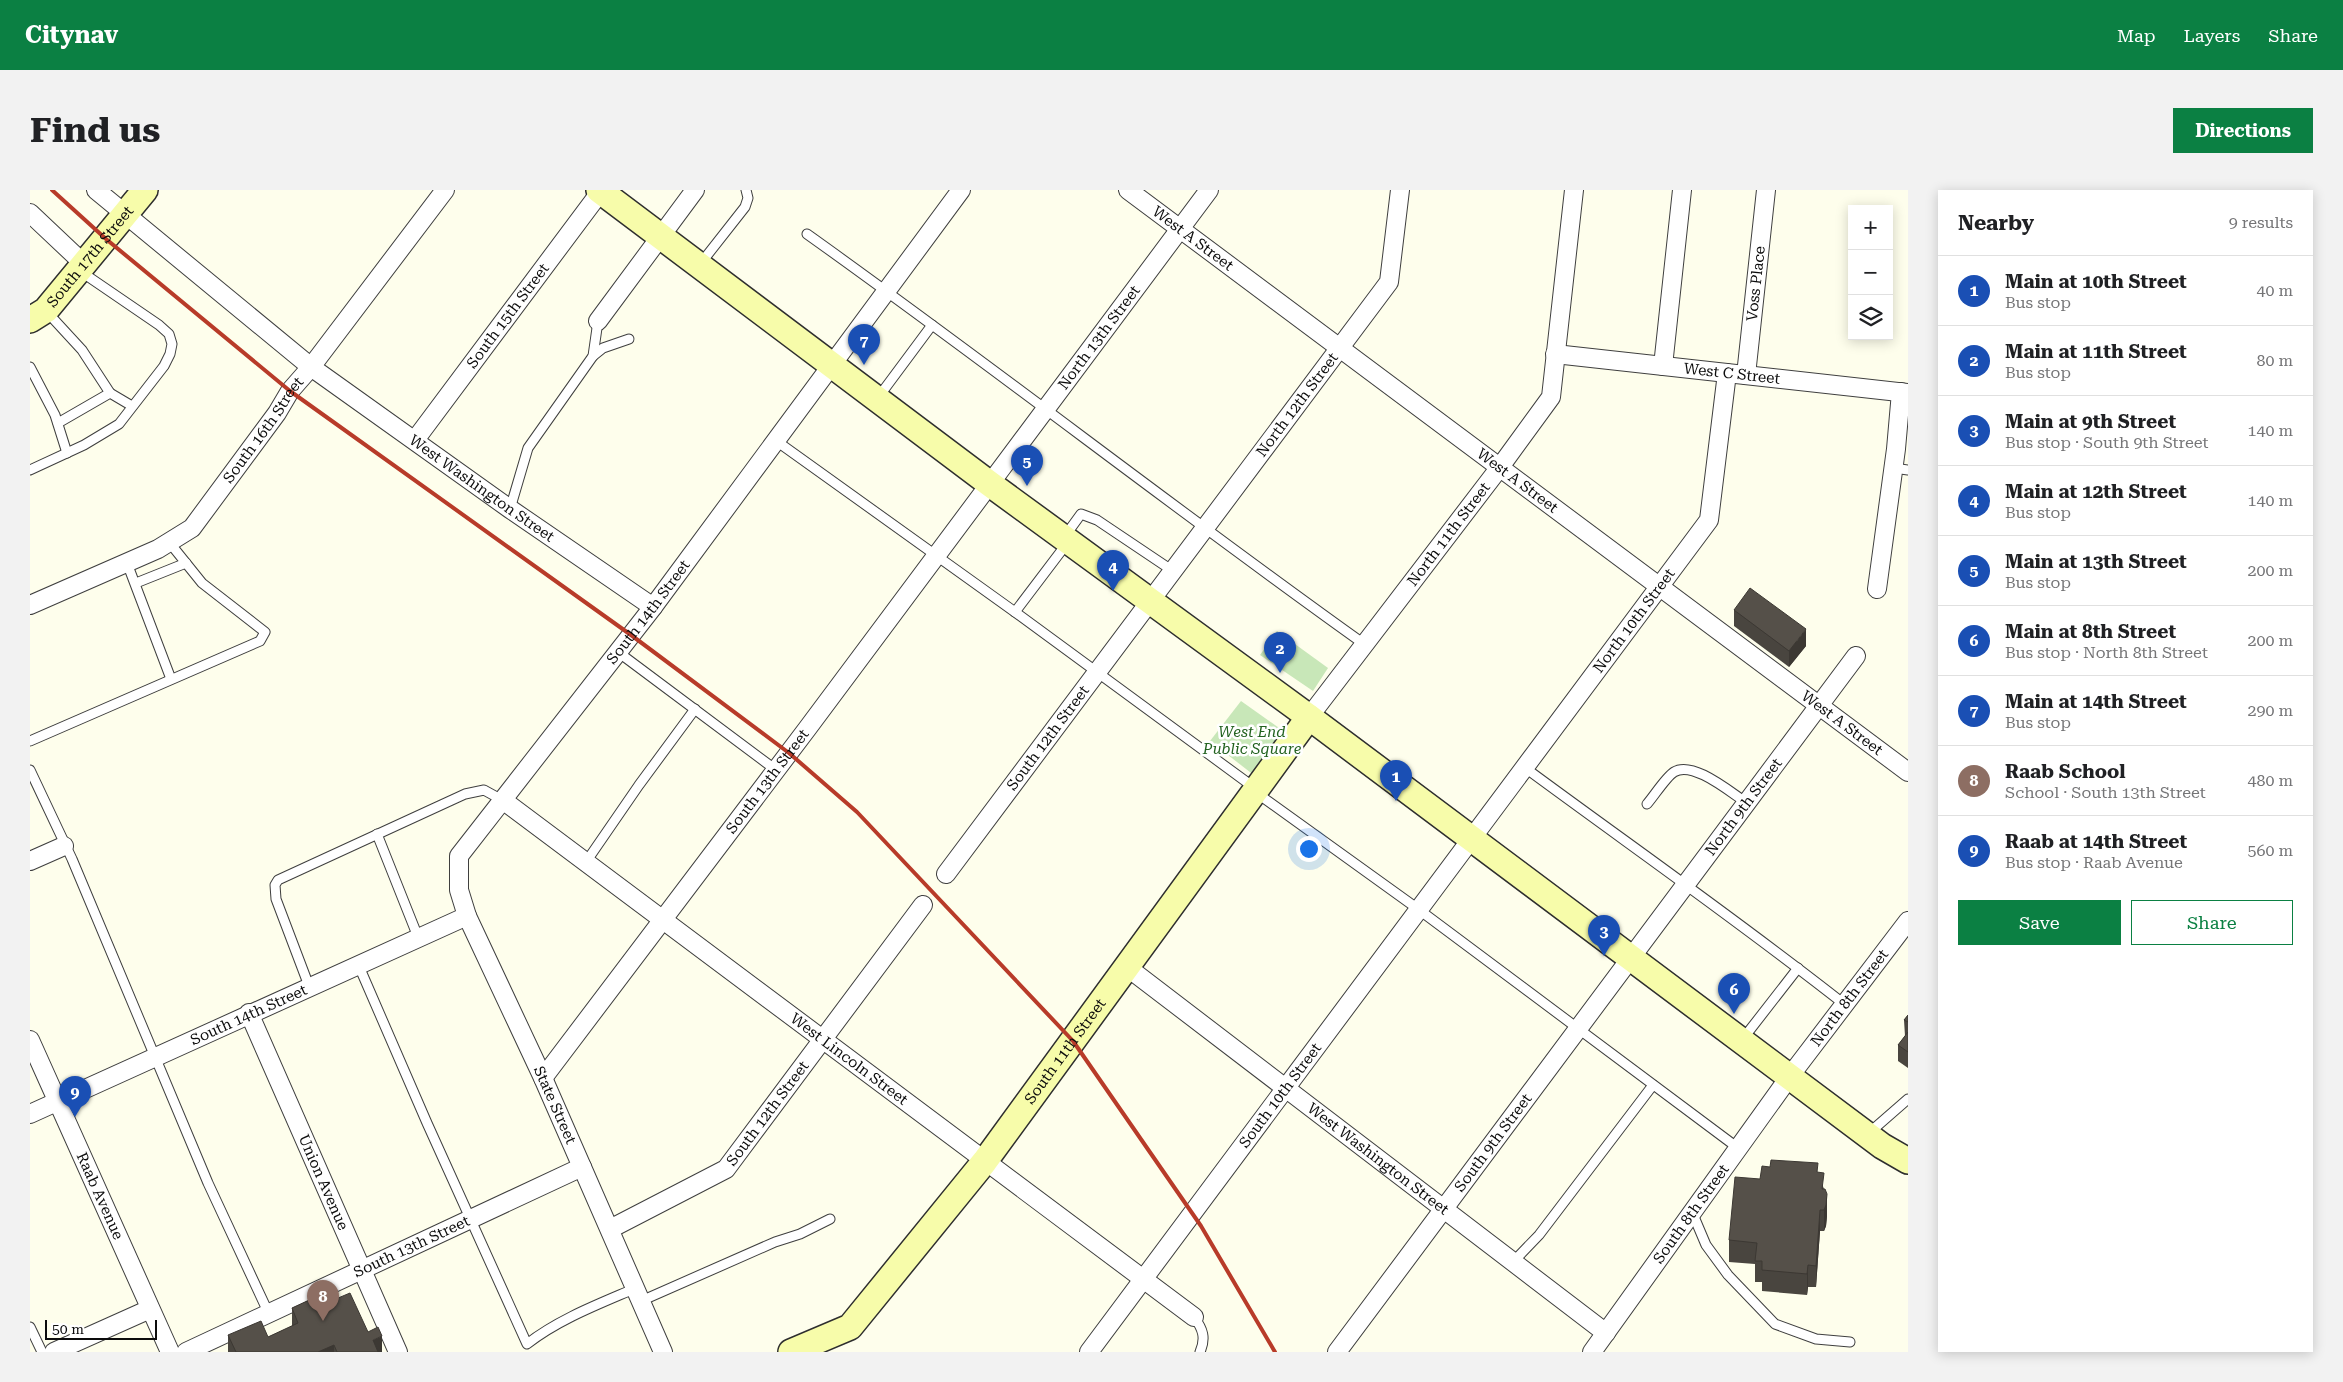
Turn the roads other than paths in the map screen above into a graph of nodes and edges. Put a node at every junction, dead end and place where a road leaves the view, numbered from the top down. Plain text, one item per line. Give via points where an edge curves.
1 (96, 190) edge
2 (145, 190) edge
3 (444, 190) edge
4 (695, 190) edge
5 (746, 190) edge
6 (961, 190) edge
7 (1128, 190) edge
8 (1209, 190) edge
9 (1400, 190) edge
10 (1574, 190) edge
11 (1682, 190) edge
12 (1766, 190) edge
13 (600, 191) edge
14 (30, 214) edge
15 (125, 215) junction
16 (1180, 230) junction
17 (807, 234) dead end
18 (660, 237) junction
19 (698, 266) junction
20 (83, 268) junction
21 (886, 290) junction
22 (38, 315) edge
23 (598, 321) joint
24 (932, 325) junction
25 (629, 338) dead end
26 (1340, 349) junction
27 (1555, 354) junction
28 (593, 356) junction
29 (831, 364) junction
30 (1663, 366) junction
31 (30, 367) edge
32 (311, 367) junction
33 (1727, 373) junction
34 (1746, 375) junction
35 (110, 393) junction
36 (1905, 393) edge
37 (877, 399) junction
38 (132, 406) junction
39 (1046, 409) junction
40 (58, 423) junction
41 (775, 439) junction
42 (415, 440) junction
43 (67, 453) junction
44 (1500, 467) junction
45 (1901, 469) edge
46 (30, 470) edge
47 (990, 484) junction
48 (510, 509) junction
49 (1205, 528) junction
50 (1066, 540) junction
51 (169, 542) junction
52 (937, 555) junction
53 (127, 563) junction
54 (186, 563) junction
55 (1173, 572) junction
56 (136, 583) junction
57 (1660, 587) junction
58 (1877, 589) dead end
59 (1150, 602) junction
60 (30, 605) edge
61 (653, 607) junction
62 (1015, 612) junction
63 (1364, 644) junction
64 (618, 652) junction
65 (1856, 656) dead end
66 (1097, 673) junction
67 (171, 679) junction
68 (1819, 705) junction
69 (695, 710) junction
70 (1308, 716) junction
71 (30, 741) edge
72 (1524, 767) junction
73 (30, 770) edge
74 (776, 770) junction
75 (1908, 772) edge
76 (1254, 791) junction
77 (504, 801) junction
78 (1746, 803) junction
79 (1647, 804) dead end
80 (377, 834) junction
81 (1471, 838) junction
82 (64, 846) junction
83 (459, 856) joint
84 (30, 861) edge
85 (586, 862) junction
86 (946, 874) dead end
87 (1686, 885) junction
88 (923, 905) dead end
89 (1418, 909) junction
90 (467, 916) junction
91 (663, 920) junction
92 (1908, 921) edge
93 (418, 937) junction
94 (1631, 958) junction
95 (358, 964) junction
96 (1128, 967) junction
97 (1798, 968) junction
98 (309, 986) junction
99 (1844, 1004) junction
100 (249, 1013) junction
101 (1578, 1030) junction
102 (824, 1039) junction
103 (30, 1040) edge
104 (1741, 1040) junction
105 (154, 1057) junction
106 (1790, 1076) junction
107 (543, 1078) junction
108 (1653, 1085) junction
109 (1285, 1088) junction
110 (1908, 1099) edge
111 (58, 1102) junction
112 (30, 1114) edge
113 (1867, 1135) junction
114 (1738, 1148) junction
115 (1907, 1159) edge
116 (985, 1162) junction
117 (582, 1167) junction
118 (1444, 1210) junction
119 (1692, 1212) junction
120 (830, 1218) dead end
121 (471, 1219) junction
122 (610, 1229) junction
123 (1513, 1262) junction
124 (361, 1271) junction
125 (1143, 1279) junction
126 (638, 1295) junction
127 (150, 1309) junction
128 (269, 1314) junction
129 (1194, 1317) joint
130 (30, 1327) edge
131 (1606, 1333) junction
132 (1850, 1342) dead end
133 (529, 1348) edge
134 (42, 1352) edge
135 (54, 1352) edge
136 (170, 1352) edge
137 (186, 1352) edge
138 (398, 1352) edge
139 (663, 1352) edge
140 (791, 1352) edge
141 (1089, 1352) edge
142 (1200, 1352) edge
143 (1338, 1352) edge
144 (1592, 1352) edge

1 - 15 street, West Washington Street
2 - 15 main road, South 17th Street
3 - 32 street, South 16th Street
4 - 18 street
5 - 19 lane via 745,207
6 - 21 street, South 14th Street
7 - 16 street, West A Street
8 - 16 street, North 13th Street
9 - 26 street, North 12th Street via 1389,282
10 - 27 street, North 11th Street
11 - 30 street
12 - 34 street, Voss Place
13 - 18 main road
13 - 42 street, South 15th Street
14 - 20 street
15 - 20 main road, South 17th Street
15 - 32 street, West Washington Street
16 - 26 street, West A Street
16 - 39 street, North 13th Street
17 - 21 lane
18 - 19 main road
18 - 23 street
19 - 29 main road
20 - 22 main road, South 17th Street
20 - 38 lane via 169,334 172,344 164,366
21 - 24 lane
21 - 29 street, South 14th Street
22 - 35 lane via 82,350
23 - 28 lane
24 - 37 lane
24 - 39 lane
25 - 28 lane
26 - 44 street, West A Street
26 - 49 street, North 12th Street
27 - 30 street, West C Street
27 - 44 street, North 11th Street via 1551,397
28 - 48 lane via 528,448
29 - 37 main road
29 - 41 street, South 14th Street
30 - 33 street, West C Street
31 - 40 lane
32 - 42 street, West Washington Street
32 - 51 street, South 16th Street via 290,391 192,528
33 - 34 street, West C Street
33 - 57 street, North 10th Street via 1709,520
34 - 36 street, West C Street
35 - 38 lane
35 - 40 lane
36 - 45 street
37 - 47 main road
38 - 43 lane via 119,424
39 - 47 street, North 13th Street
39 - 49 lane
40 - 43 lane
41 - 52 lane
41 - 61 street, South 14th Street
42 - 48 street, West Washington Street
43 - 46 lane
44 - 57 street, West A Street
44 - 63 street, North 11th Street
45 - 58 street
47 - 50 main road
47 - 52 street, South 13th Street
48 - 61 street, West Washington Street
49 - 55 street, North 12th Street
49 - 63 lane
50 - 55 lane via 1081,514 1097,520
50 - 59 main road
50 - 62 lane
51 - 53 street, South 16th Street
51 - 54 lane
52 - 62 lane
52 - 74 street, South 13th Street
53 - 56 lane
53 - 60 street, South 16th Street
54 - 56 lane
54 - 67 lane via 202,583 265,632 260,641
55 - 59 street, North 12th Street
56 - 67 lane
57 - 68 street, West A Street
57 - 72 street, North 10th Street
59 - 66 street, South 12th Street
59 - 70 main road
61 - 64 street, South 14th Street
62 - 66 lane
63 - 70 street, North 11th Street
64 - 69 lane
64 - 77 street, South 14th Street
65 - 68 street, North 9th Street
66 - 76 lane via 1248,783
66 - 86 street, South 12th Street
67 - 71 lane
68 - 75 street, West A Street
68 - 78 street, North 9th Street
69 - 74 lane
69 - 85 lane
70 - 76 main road, South 11th Street
70 - 81 main road
72 - 81 street, North 10th Street
72 - 87 lane
73 - 82 lane
74 - 91 street, South 13th Street
76 - 89 lane
76 - 96 main road, South 11th Street
77 - 80 lane via 484,790 465,794
77 - 83 street, South 14th Street
77 - 85 street, West Lincoln Street
78 - 79 lane via 1698,772 1686,769 1674,772
78 - 87 street, North 9th Street
80 - 93 lane
80 - 98 lane via 289,874 275,885 276,899
81 - 89 street, South 10th Street
81 - 94 main road
82 - 84 street
82 - 105 lane
83 - 90 street, State Street via 459,890
85 - 91 street, West Lincoln Street
87 - 94 street, North 9th Street
87 - 97 lane
88 - 102 street, South 12th Street
89 - 101 lane
89 - 109 street, South 10th Street
90 - 93 street, South 14th Street
90 - 107 street, State Street
91 - 102 street, West Lincoln Street
91 - 107 street, South 13th Street
92 - 99 street, North 8th Street
93 - 95 street, South 14th Street
94 - 101 street, South 9th Street
94 - 104 main road
95 - 98 street, South 14th Street
95 - 121 lane
96 - 109 street, West Washington Street
96 - 116 main road, South 11th Street
97 - 99 lane
97 - 104 lane
98 - 100 street, South 14th Street
99 - 106 street, North 8th Street
100 - 105 street, South 14th Street
100 - 124 street, Union Avenue
101 - 108 lane
101 - 118 street, South 9th Street
102 - 116 street, West Lincoln Street
102 - 122 street, South 12th Street via 726,1169
103 - 111 street, Raab Avenue
104 - 106 main road
105 - 111 street, South 14th Street
105 - 128 lane
106 - 113 main road
106 - 114 street, South 8th Street
107 - 117 street, State Street
108 - 114 lane
108 - 123 lane via 1539,1235
109 - 118 street, West Washington Street
109 - 125 street, South 10th Street
110 - 113 lane
111 - 112 street, South 14th Street
111 - 127 street, Raab Avenue
113 - 115 main road
114 - 119 street, South 8th Street
116 - 125 street, West Lincoln Street
116 - 140 main road, South 11th Street via 850,1327
117 - 121 street, South 13th Street
117 - 122 street, State Street
118 - 123 street, West Washington Street
118 - 143 street, South 9th Street
119 - 131 street, South 8th Street
119 - 132 lane via 1706,1244 1728,1275 1775,1324 1816,1339
120 - 126 lane via 800,1234
121 - 124 street, South 13th Street
121 - 133 lane
122 - 126 street, State Street
123 - 131 street, West Washington Street
124 - 128 street, South 13th Street
124 - 138 street, Union Avenue
125 - 129 street, West Lincoln Street
125 - 141 street, South 10th Street
126 - 133 lane via 592,1306 540,1334
126 - 139 street, State Street
127 - 135 street
127 - 136 street, Raab Avenue
128 - 137 street, South 13th Street
129 - 142 lane via 1203,1329 1204,1344
130 - 134 lane
131 - 144 street, South 8th Street

